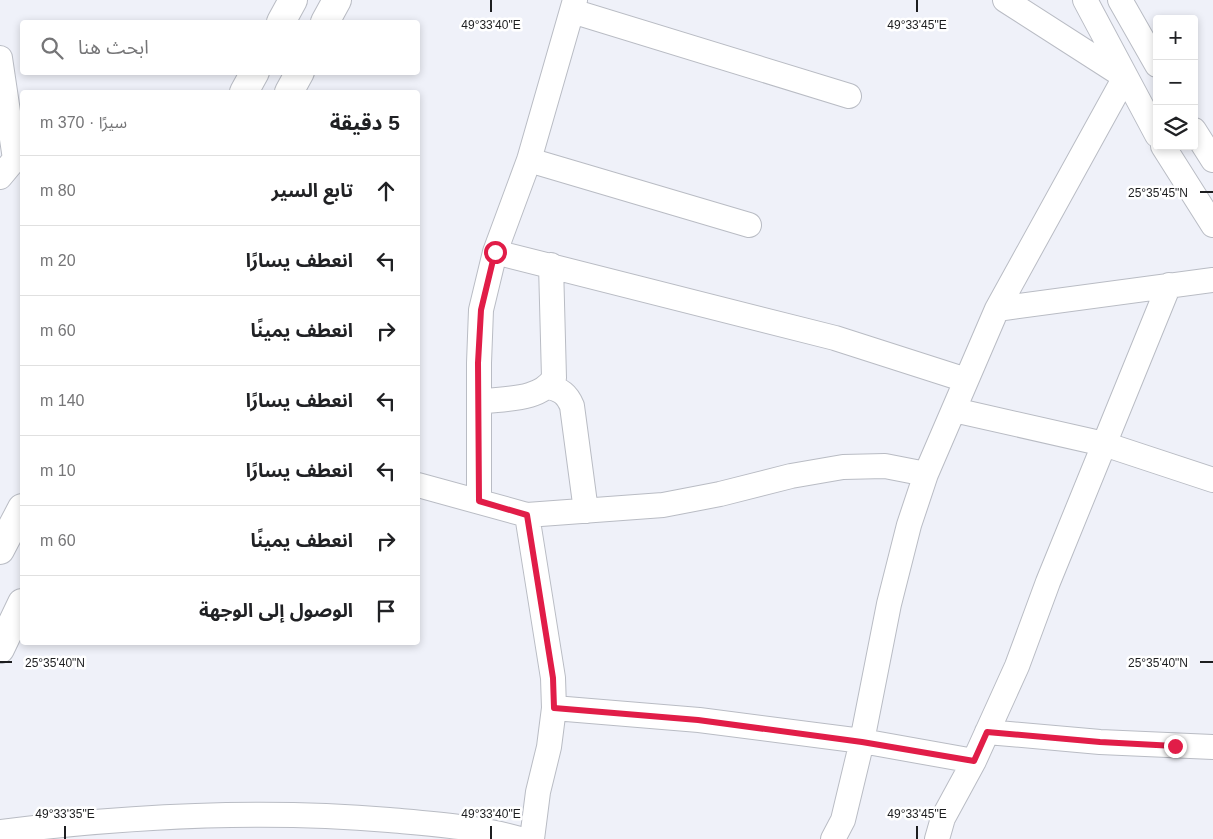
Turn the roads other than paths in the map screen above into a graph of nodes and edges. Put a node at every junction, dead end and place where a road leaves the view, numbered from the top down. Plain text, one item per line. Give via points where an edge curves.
1 (293, 0) edge
2 (336, 0) edge
3 (1005, 0) edge
4 (1085, 0) edge
5 (1120, 0) edge
6 (573, 6) edge
7 (282, 20) edge
8 (326, 20) edge
9 (0, 58) edge
10 (1154, 60) edge
11 (252, 75) edge
12 (298, 75) edge
13 (1125, 77) junction
14 (245, 90) edge
15 (290, 90) edge
16 (849, 96) dead end
17 (1153, 128) edge
18 (1198, 136) edge
19 (1166, 150) edge
20 (529, 160) junction
21 (1213, 160) edge
22 (0, 177) edge
23 (749, 225) dead end
24 (1213, 226) edge
25 (495, 252) junction
26 (551, 265) junction
27 (1213, 280) edge
28 (1169, 285) junction
29 (997, 309) junction
30 (966, 380) junction
31 (549, 387) junction
32 (478, 402) junction
33 (954, 410) junction
34 (1104, 444) junction
35 (926, 474) junction
36 (1213, 480) edge
37 (420, 486) edge
38 (479, 501) junction
39 (586, 511) junction
40 (20, 512) edge
41 (527, 515) junction
42 (0, 550) edge
43 (20, 607) edge
44 (0, 649) edge
45 (554, 708) junction
46 (987, 732) junction
47 (862, 742) junction
48 (1213, 747) edge
49 (974, 761) junction
50 (0, 832) edge
51 (520, 839) edge
52 (532, 839) edge
53 (833, 839) edge
54 (937, 839) edge

1 - 7 main road
2 - 8 main road
3 - 13 street
4 - 13 street
5 - 10 street
6 - 16 street
6 - 20 street
9 - 22 street via 15,159
11 - 14 main road
12 - 15 main road
13 - 17 street
13 - 29 street
18 - 21 street
19 - 24 street
20 - 23 street
20 - 25 street
25 - 26 street
25 - 32 street via 481,310
26 - 30 street via 835,338
26 - 31 street via 555,364 554,378
27 - 28 street
28 - 29 street
28 - 34 street
29 - 30 street
30 - 33 street
31 - 32 street via 539,393
31 - 39 street via 560,390 572,406
32 - 38 street
33 - 34 street
33 - 35 street
34 - 36 street
34 - 46 street via 1017,666
35 - 39 street via 885,466 843,467 663,505
35 - 47 street via 889,604
37 - 38 street
38 - 41 street
39 - 41 street
40 - 42 main road
41 - 45 street via 553,678
43 - 44 main road
45 - 47 street via 698,720
45 - 52 street
46 - 48 street
46 - 49 street
47 - 49 street
47 - 53 street via 843,820
49 - 54 street via 943,818
50 - 51 street via 160,816 242,814 349,817 448,825

